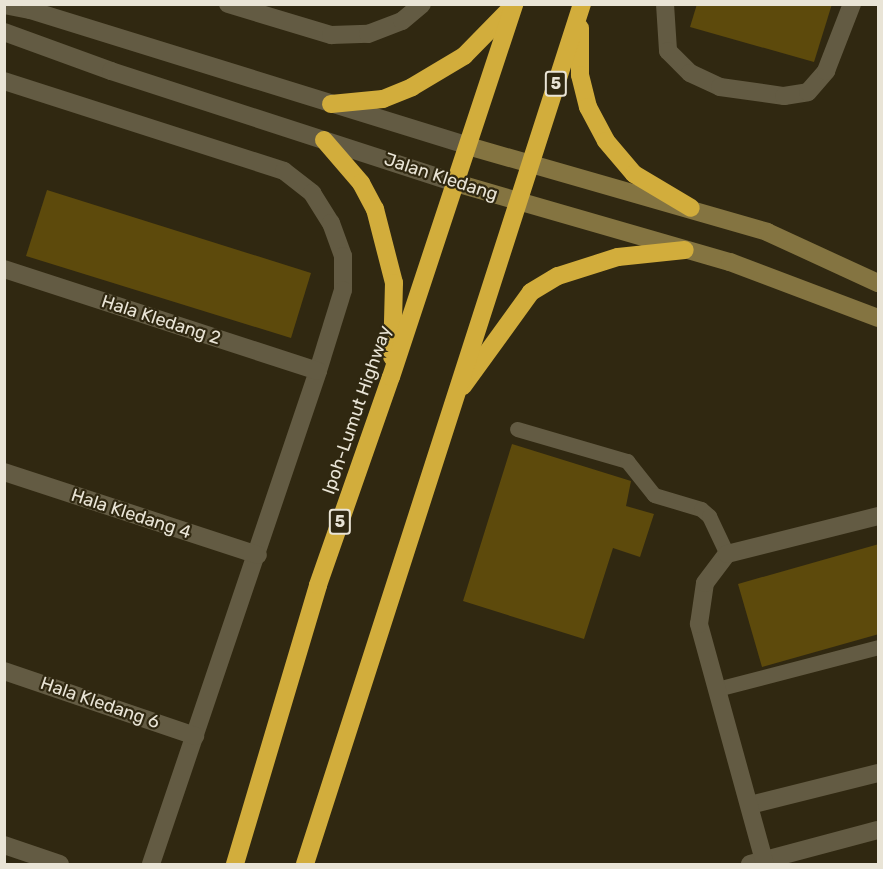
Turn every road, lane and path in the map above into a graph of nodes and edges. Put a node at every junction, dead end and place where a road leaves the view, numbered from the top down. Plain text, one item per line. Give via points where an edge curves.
1 (228, 4) edge
2 (422, 4) edge
3 (665, 4) edge
4 (852, 4) edge
5 (4, 5) edge
6 (513, 6) edge
7 (31, 7) edge
8 (581, 8) edge
9 (10, 34) edge
10 (4, 81) edge
11 (332, 104) junction
12 (324, 140) junction
13 (468, 146) junction
14 (530, 163) junction
15 (456, 183) junction
16 (518, 201) junction
17 (691, 208) junction
18 (684, 250) junction
19 (4, 269) edge
20 (879, 283) edge
21 (879, 318) edge
22 (318, 371) junction
23 (391, 377) junction
24 (451, 404) junction
25 (517, 429) dead end
26 (4, 472) edge
27 (879, 516) edge
28 (727, 554) junction
29 (258, 555) junction
30 (879, 647) edge
31 (4, 671) edge
32 (717, 689) junction
33 (195, 735) junction
34 (879, 773) edge
35 (750, 805) junction
36 (879, 830) edge
37 (4, 845) edge
38 (760, 863) edge
39 (60, 864) edge
40 (151, 864) edge
41 (235, 864) edge
42 (305, 864) edge

1 - 2 street via 331,35 368,34 402,21
3 - 4 street via 668,51 690,73 720,87 783,96 808,92 826,71
5 - 7 street, Jalan Kledang
6 - 11 highway via 464,56 420,82 383,99
6 - 13 highway, Ipoh-Lumut Highway / 5
7 - 9 street
7 - 11 street, Jalan Kledang
8 - 14 highway, 5
8 - 17 highway via 580,75 588,106 606,141 634,174
9 - 12 street, Jalan Kledang
10 - 22 street via 284,171 312,193 331,223 344,256 343,290
11 - 13 street, Jalan Kledang
12 - 15 street, Jalan Kledang
12 - 23 highway via 361,183 375,209 387,247 394,283
13 - 14 main road, Jalan Kledang
13 - 15 highway, Ipoh-Lumut Highway / 5
14 - 16 highway, 5
14 - 17 main road, Jalan Kledang
15 - 16 main road, Jalan Kledang
15 - 23 highway, Ipoh-Lumut Highway / 5
16 - 18 main road, Jalan Kledang
16 - 24 highway, 5
17 - 20 main road, Jalan Kledang via 767,232
18 - 21 main road, Jalan Kledang via 729,262
18 - 24 highway via 618,257 558,276 531,292
19 - 22 street, Hala Kledang 2
22 - 29 street
23 - 41 highway, Ipoh-Lumut Highway / 5 via 318,585
24 - 42 highway, 5
25 - 28 lane via 627,461 654,495 701,509 709,516
26 - 29 street, Hala Kledang 4
27 - 28 street
28 - 32 street via 705,583 699,624
29 - 33 street
30 - 32 lane
31 - 33 street, Hala Kledang 6
32 - 35 street
33 - 40 street
34 - 35 street
35 - 38 street
36 - 38 street
37 - 39 street

